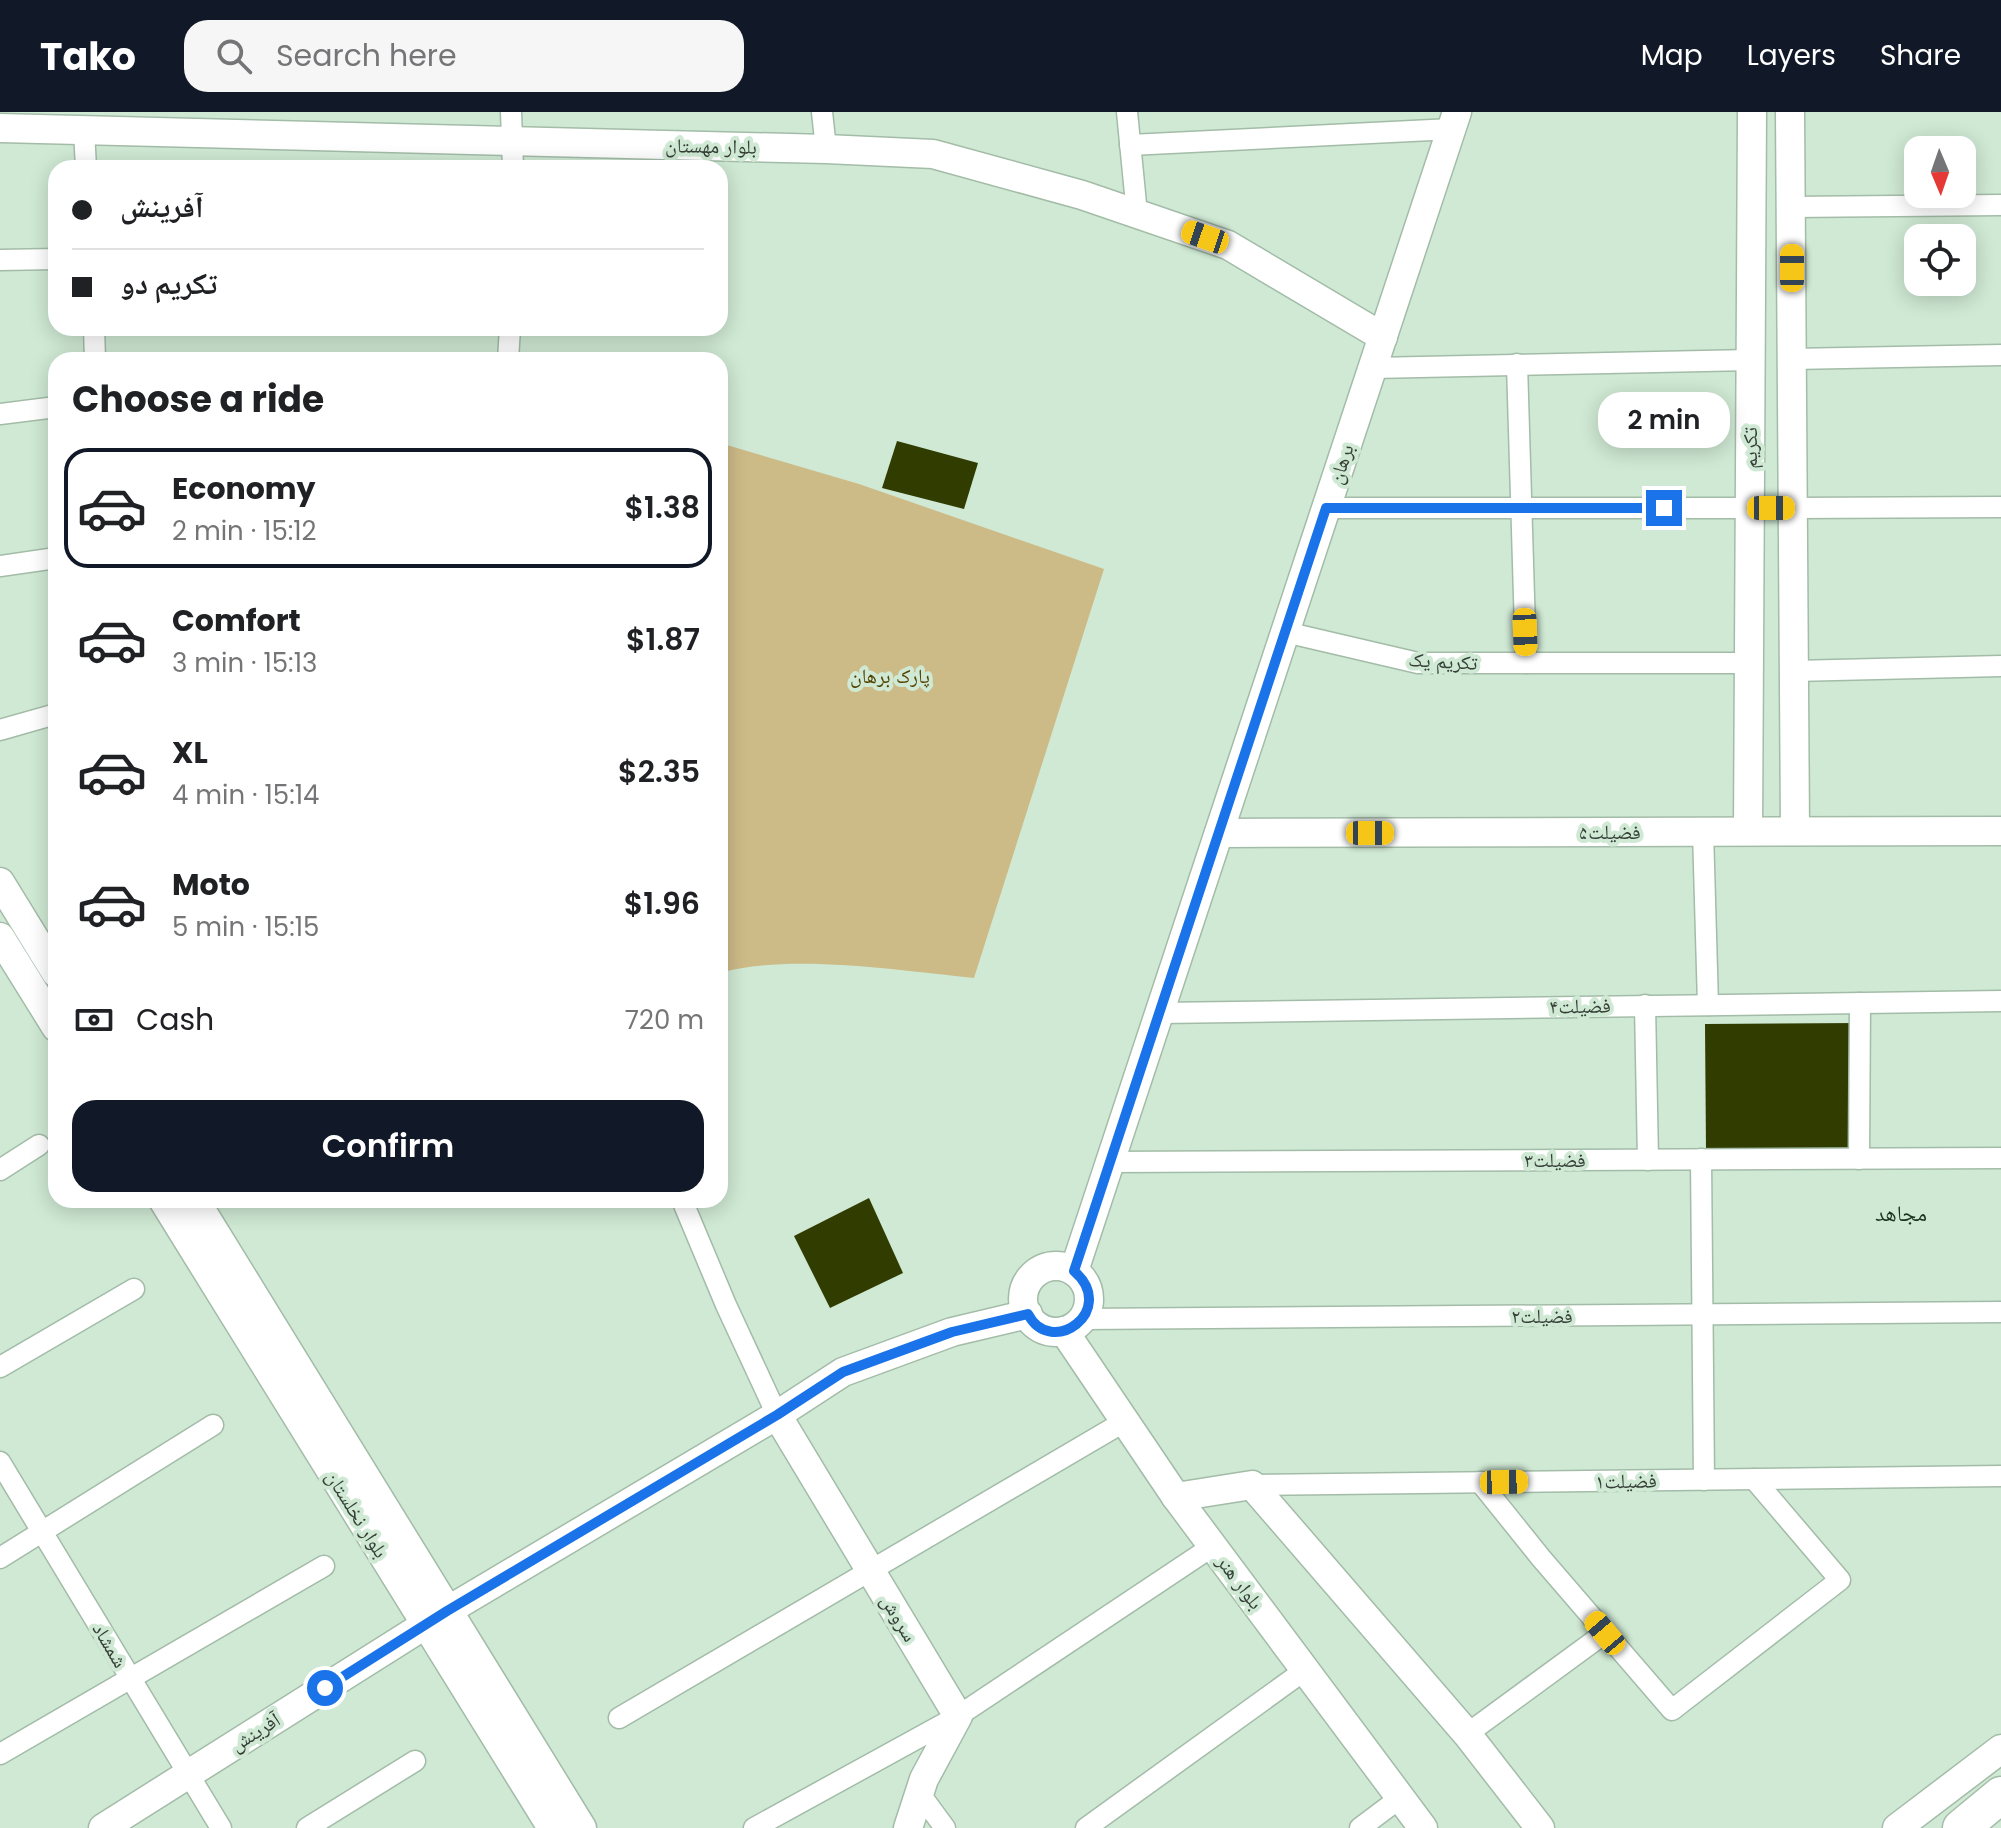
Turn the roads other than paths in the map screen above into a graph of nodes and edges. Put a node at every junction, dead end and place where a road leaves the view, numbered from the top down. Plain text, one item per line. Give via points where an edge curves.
1 (511, 112) edge
2 (822, 112) edge
3 (1127, 112) edge
4 (1752, 112) edge
5 (1790, 112) edge
6 (1454, 121) edge
7 (154, 122) edge
8 (0, 128) edge
9 (84, 130) junction
10 (1130, 145) junction
11 (826, 149) junction
12 (513, 154) edge
13 (86, 160) edge
14 (2001, 205) edge
15 (1791, 207) junction
16 (1137, 214) junction
17 (48, 259) edge
18 (0, 260) edge
19 (1383, 337) junction
20 (2001, 355) edge
21 (1792, 359) junction
22 (1751, 360) junction
23 (1517, 364) junction
24 (1373, 368) junction
25 (48, 408) edge
26 (0, 414) edge
27 (2001, 507) edge
28 (1326, 508) junction
29 (1522, 508) junction
30 (1750, 508) junction
31 (1793, 508) junction
32 (48, 559) edge
33 (0, 566) edge
34 (1285, 632) junction
35 (1526, 663) junction
36 (1748, 663) junction
37 (2001, 666) edge
38 (1794, 671) junction
39 (48, 716) edge
40 (0, 730) edge
41 (1703, 831) junction
42 (1748, 831) junction
43 (1795, 831) junction
44 (2001, 831) edge
45 (1219, 833) junction
46 (0, 882) edge
47 (0, 937) edge
48 (46, 938) edge
49 (2001, 1001) edge
50 (1860, 1003) junction
51 (1645, 1005) junction
52 (1708, 1005) junction
53 (1160, 1013) junction
54 (48, 1014) edge
55 (39, 1145) dead end
56 (2001, 1158) edge
57 (1701, 1159) junction
58 (1859, 1159) junction
59 (1648, 1160) junction
60 (1110, 1162) junction
61 (0, 1170) edge
62 (168, 1208) edge
63 (200, 1208) edge
64 (685, 1208) edge
65 (1074, 1271) junction
66 (134, 1289) dead end
67 (2001, 1312) edge
68 (1028, 1314) junction
69 (1704, 1315) junction
70 (1073, 1325) junction
71 (0, 1367) edge
72 (777, 1415) junction
73 (1127, 1420) junction
74 (213, 1425) dead end
75 (0, 1462) edge
76 (2001, 1476) edge
77 (1754, 1479) junction
78 (1704, 1480) junction
79 (1480, 1482) junction
80 (1252, 1485) junction
81 (1176, 1497) junction
82 (42, 1532) junction
83 (1213, 1546) junction
84 (0, 1558) edge
85 (324, 1566) dead end
86 (870, 1569) junction
87 (436, 1618) junction
88 (1605, 1633) junction
89 (1305, 1670) junction
90 (130, 1678) junction
91 (958, 1716) junction
92 (619, 1718) dead end
93 (1467, 1734) junction
94 (2001, 1749) edge
95 (0, 1754) edge
96 (415, 1761) dead end
97 (188, 1774) junction
98 (920, 1794) junction
99 (2001, 1795) edge
100 (1400, 1798) junction
101 (103, 1828) edge
102 (221, 1828) edge
103 (307, 1828) edge
104 (552, 1828) edge
105 (582, 1828) edge
106 (754, 1828) edge
107 (908, 1828) edge
108 (945, 1828) edge
109 (1086, 1828) edge
110 (1360, 1828) edge
111 (1423, 1828) edge
112 (1540, 1828) edge
113 (1897, 1828) edge
114 (1961, 1828) edge

1 - 12 street
2 - 11 street
3 - 10 street
4 - 22 street, تکریم
5 - 15 street
6 - 10 street
6 - 19 street, برهان
7 - 9 street, بلوار مهستان
7 - 12 street, بلوار مهستان
8 - 9 street, بلوار مهستان
9 - 13 street
10 - 16 street
11 - 12 street, بلوار مهستان
11 - 16 street, بلوار مهستان via 933,154
14 - 15 street
15 - 21 street
16 - 19 street, بلوار مهستان via 1228,245
17 - 18 street
19 - 24 street, برهان
20 - 21 street
21 - 22 street
21 - 31 street
22 - 23 street
22 - 30 street, تکریم
23 - 24 street
23 - 29 street
24 - 28 street, برهان
25 - 26 street
27 - 31 street
28 - 29 street
28 - 34 street, برهان
29 - 30 street
29 - 35 street
30 - 31 street
30 - 36 street, تکریم
31 - 38 street
32 - 33 street
34 - 35 street, تکریم یک via 1418,663
34 - 45 street, برهان
35 - 36 street, تکریم یک
36 - 42 street, تکریم
37 - 38 street
38 - 43 street
39 - 40 street
41 - 42 street, فضیلت۵
41 - 45 street, فضیلت۵
41 - 52 street
42 - 43 street, فضیلت۵
43 - 44 street, فضیلت۵
45 - 53 street, برهان
46 - 48 street
47 - 54 street
49 - 50 street, فضیلت۴
50 - 52 street, فضیلت۴
50 - 58 street
51 - 52 street, فضیلت۴
51 - 53 street, فضیلت۴
51 - 59 street
53 - 60 street, برهان
55 - 61 street
56 - 58 street, فضیلت۳
57 - 58 street, فضیلت۳
57 - 59 street, فضیلت۳
57 - 69 street
59 - 60 street, فضیلت۳
60 - 65 street, برهان
62 - 87 street, بلوار نخلستان
63 - 87 street, بلوار نخلستان
64 - 72 street
65 - 68 street via 1053,1266 1033,1274 1023,1294
65 - 70 street via 1089,1299
66 - 71 street
67 - 69 street, فضیلت۲
68 - 70 street via 1033,1324 1047,1331
68 - 72 street, آفرینش via 952,1332 843,1372
69 - 70 street, فضیلت۲
69 - 78 street
70 - 73 street, بلوار هنر
72 - 86 street, سروش
72 - 87 street, آفرینش
73 - 81 street, بلوار هنر
73 - 86 street
74 - 82 street
75 - 82 street, شمشاد
76 - 77 street, فضیلت۱
77 - 78 street, فضیلت۱
77 - 88 street via 1840,1580 1672,1710
78 - 79 street, فضیلت۱
79 - 80 street, فضیلت۱
79 - 88 street
80 - 81 street
80 - 93 street
81 - 83 street, بلوار هنر
82 - 84 street
82 - 90 street, شمشاد
83 - 89 street, بلوار هنر
83 - 91 street
85 - 90 street
86 - 91 street, سروش
86 - 92 street
87 - 97 street, آفرینش
87 - 104 street, بلوار نخلستان
87 - 105 street, بلوار نخلستان
88 - 93 street
89 - 100 street, بلوار هنر
89 - 109 street
90 - 95 street
90 - 97 street, شمشاد
91 - 98 street
91 - 106 street
93 - 112 street
94 - 113 street
96 - 103 street
97 - 101 street, آفرینش
97 - 102 street, شمشاد
98 - 107 street
98 - 108 street
99 - 114 highway
100 - 110 street
100 - 111 street, بلوار هنر

